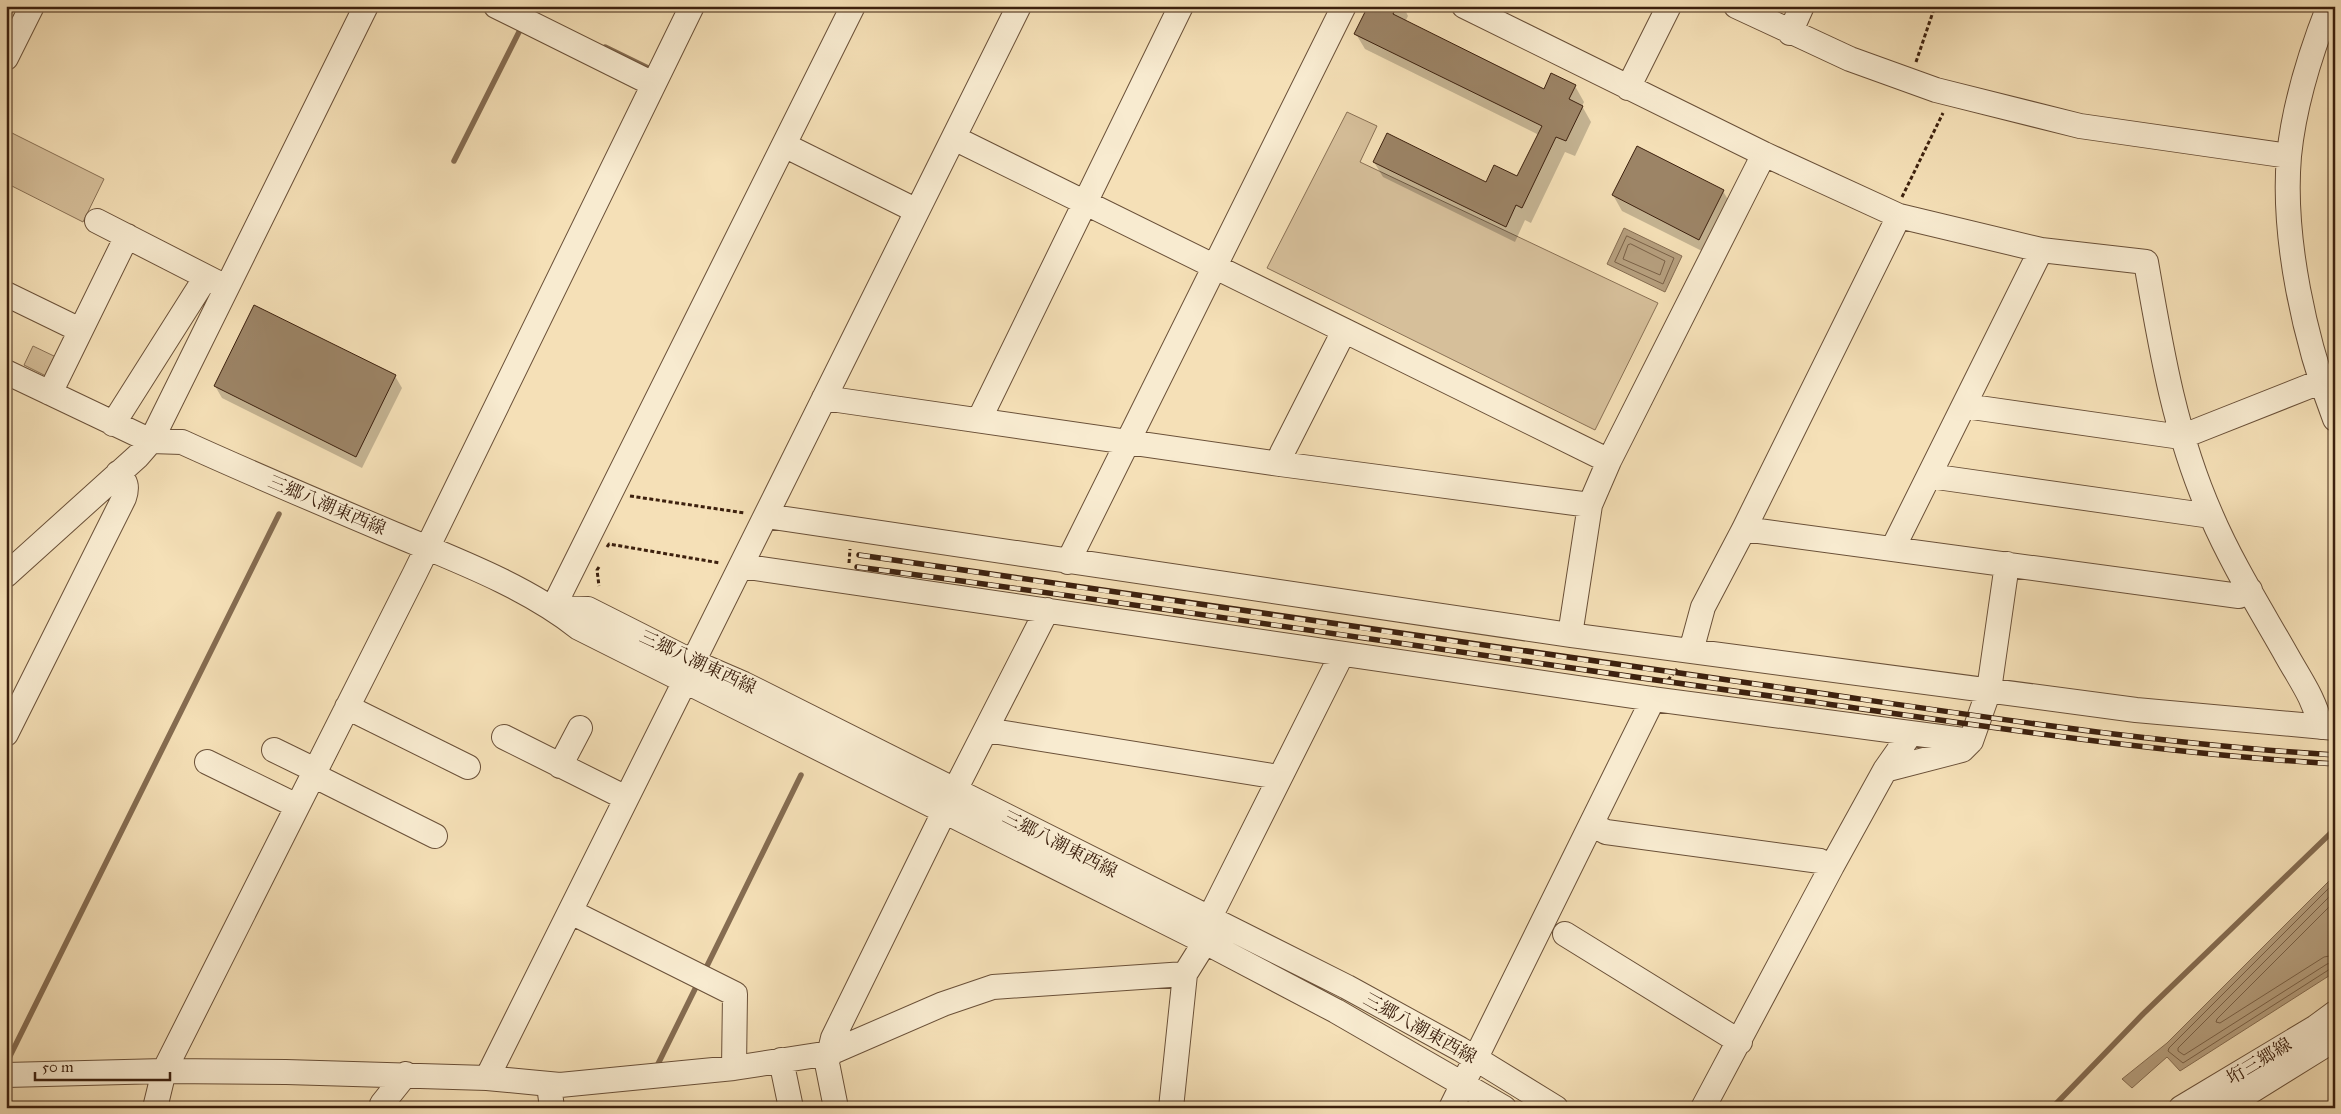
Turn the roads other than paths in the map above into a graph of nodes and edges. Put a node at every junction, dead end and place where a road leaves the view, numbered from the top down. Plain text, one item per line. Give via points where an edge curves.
1 (32, 6) edge
2 (366, 6) edge
3 (496, 6) edge
4 (692, 6) edge
5 (853, 6) edge
6 (1019, 6) edge
7 (1181, 6) edge
8 (1344, 6) edge
9 (1464, 6) edge
10 (1669, 6) edge
11 (1736, 6) edge
12 (1802, 6) edge
13 (2329, 6) edge
14 (1790, 33) junction
15 (6, 58) edge
16 (653, 84) junction
17 (1628, 88) junction
18 (954, 138) junction
19 (784, 145) junction
20 (1764, 154) junction
21 (2289, 156) junction
22 (1084, 203) junction
23 (917, 211) junction
24 (1899, 216) junction
25 (97, 221) dead end
26 (127, 236) junction
27 (2041, 250) junction
28 (1214, 267) junction
29 (206, 277) junction
30 (227, 288) junction
31 (6, 294) edge
32 (80, 330) junction
33 (1344, 331) junction
34 (6, 372) edge
35 (2320, 382) junction
36 (50, 393) junction
37 (824, 398) junction
38 (1964, 406) junction
39 (2335, 419) edge
40 (979, 420) junction
41 (113, 424) junction
42 (2181, 437) junction
43 (1127, 440) junction
44 (151, 441) junction
45 (1610, 461) junction
46 (1280, 464) junction
47 (118, 473) junction
48 (1930, 476) junction
49 (1590, 505) junction
50 (766, 516) junction
51 (2211, 516) junction
52 (1744, 529) junction
53 (427, 548) junction
54 (1893, 548) junction
55 (1068, 562) junction
56 (2007, 564) junction
57 (741, 566) junction
58 (6, 574) edge
59 (2250, 590) junction
60 (553, 608) junction
61 (1047, 610) junction
62 (1570, 635) junction
63 (1691, 651) junction
64 (1342, 654) junction
65 (689, 671) junction
66 (1989, 690) junction
67 (1654, 699) junction
68 (347, 707) junction
69 (580, 728) dead end
70 (2328, 728) edge
71 (986, 730) junction
72 (6, 734) edge
73 (1912, 734) junction
74 (504, 737) dead end
75 (1971, 742) junction
76 (274, 750) dead end
77 (207, 762) dead end
78 (560, 766) junction
79 (468, 767) dead end
80 (1884, 770) junction
81 (314, 773) junction
82 (1280, 777) junction
83 (626, 798) junction
84 (950, 800) junction
85 (297, 806) junction
86 (1593, 825) junction
87 (435, 836) dead end
88 (1832, 866) junction
89 (570, 912) junction
90 (1210, 917) junction
91 (1565, 934) dead end
92 (1204, 942) junction
93 (1185, 974) junction
94 (2335, 1013) edge
95 (2335, 1039) edge
96 (1740, 1042) junction
97 (830, 1053) junction
98 (1475, 1059) junction
99 (780, 1060) junction
100 (734, 1068) junction
101 (164, 1071) junction
102 (406, 1074) junction
103 (6, 1075) edge
104 (487, 1078) junction
105 (1463, 1083) junction
106 (550, 1084) junction
107 (155, 1108) edge
108 (382, 1108) edge
109 (552, 1108) edge
110 (791, 1108) edge
111 (836, 1108) edge
112 (1171, 1108) edge
113 (1451, 1108) edge
114 (1504, 1108) edge
115 (1556, 1108) edge
116 (1704, 1108) edge
117 (2181, 1108) edge
118 (2224, 1108) edge

1 - 15 street
2 - 30 street
3 - 16 street
4 - 16 street
5 - 19 street
6 - 18 street
7 - 22 street
8 - 28 street
9 - 17 street
10 - 17 street
11 - 14 street
12 - 14 street
13 - 21 street via 2296,111
14 - 21 street via 1850,59 1952,94 2080,126
16 - 53 street
17 - 20 street
18 - 22 street
18 - 23 street
19 - 23 street
19 - 60 street
20 - 24 street
20 - 45 street
21 - 35 street via 2287,216 2296,277
22 - 28 street
22 - 40 street
23 - 37 street
24 - 27 street
24 - 52 street
25 - 26 street
26 - 29 street
26 - 32 street
27 - 38 street
27 - 42 street via 2146,262 2163,361
28 - 33 street
28 - 43 street
29 - 30 street
29 - 41 street
30 - 44 street
31 - 32 street
32 - 36 street
33 - 45 street
33 - 46 street via 1282,453
34 - 36 street
35 - 39 street
35 - 42 street
36 - 41 street
37 - 40 street
37 - 50 street
38 - 42 street
38 - 48 street
40 - 43 street
41 - 44 street
42 - 51 street
43 - 46 street
43 - 55 street
44 - 47 street
44 - 53 street, 三郷八潮東西線 via 182,442
45 - 49 street
46 - 49 street
47 - 58 street
47 - 72 street via 127,488 124,498
48 - 51 street
48 - 54 street
49 - 62 street
50 - 55 street
50 - 57 street
51 - 59 street
52 - 54 street
52 - 63 street via 1703,607
53 - 60 street, 三郷八潮東西線
53 - 68 street
54 - 56 street
55 - 62 street
56 - 59 street via 2239,596
56 - 66 street
57 - 61 street
57 - 65 street
59 - 70 street
60 - 65 street, 三郷八潮東西線 via 579,628
61 - 64 street
61 - 71 street
62 - 63 street
63 - 66 street
64 - 67 street
64 - 82 street
65 - 83 street
65 - 84 street, 三郷八潮東西線 via 744,684
66 - 70 street via 2136,710
66 - 75 street
67 - 73 street
67 - 86 street
68 - 79 street
68 - 81 street
69 - 78 street
71 - 82 street
71 - 84 street
73 - 75 street
73 - 80 street
74 - 78 street
75 - 80 street via 1962,750
76 - 81 street
77 - 85 street
78 - 83 street
80 - 88 street
81 - 85 street
81 - 87 street
82 - 90 street
83 - 89 street
84 - 90 street, 三郷八潮東西線
84 - 92 street, 三郷八潮東西線
84 - 97 street via 833,1038
85 - 101 street
86 - 88 street via 1606,832 1820,861
86 - 98 street
88 - 96 street
89 - 100 street via 735,994
89 - 104 street
90 - 98 street, 三郷八潮東西線 via 1347,987
91 - 96 street
92 - 93 street
92 - 105 street, 三郷八潮東西線 via 1336,1011
93 - 97 street via 993,987 943,1004
93 - 112 street
94 - 117 street, 垳三郷線
95 - 118 street, 垳三郷線
96 - 116 street
97 - 99 street
97 - 111 street via 827,1063
98 - 105 street
98 - 115 street, 三郷八潮東西線
99 - 100 street
99 - 110 street
100 - 106 street
101 - 102 street
101 - 103 street
101 - 107 street
102 - 104 street
102 - 108 street
104 - 106 street
105 - 113 street
105 - 114 street, 三郷八潮東西線
106 - 109 street

